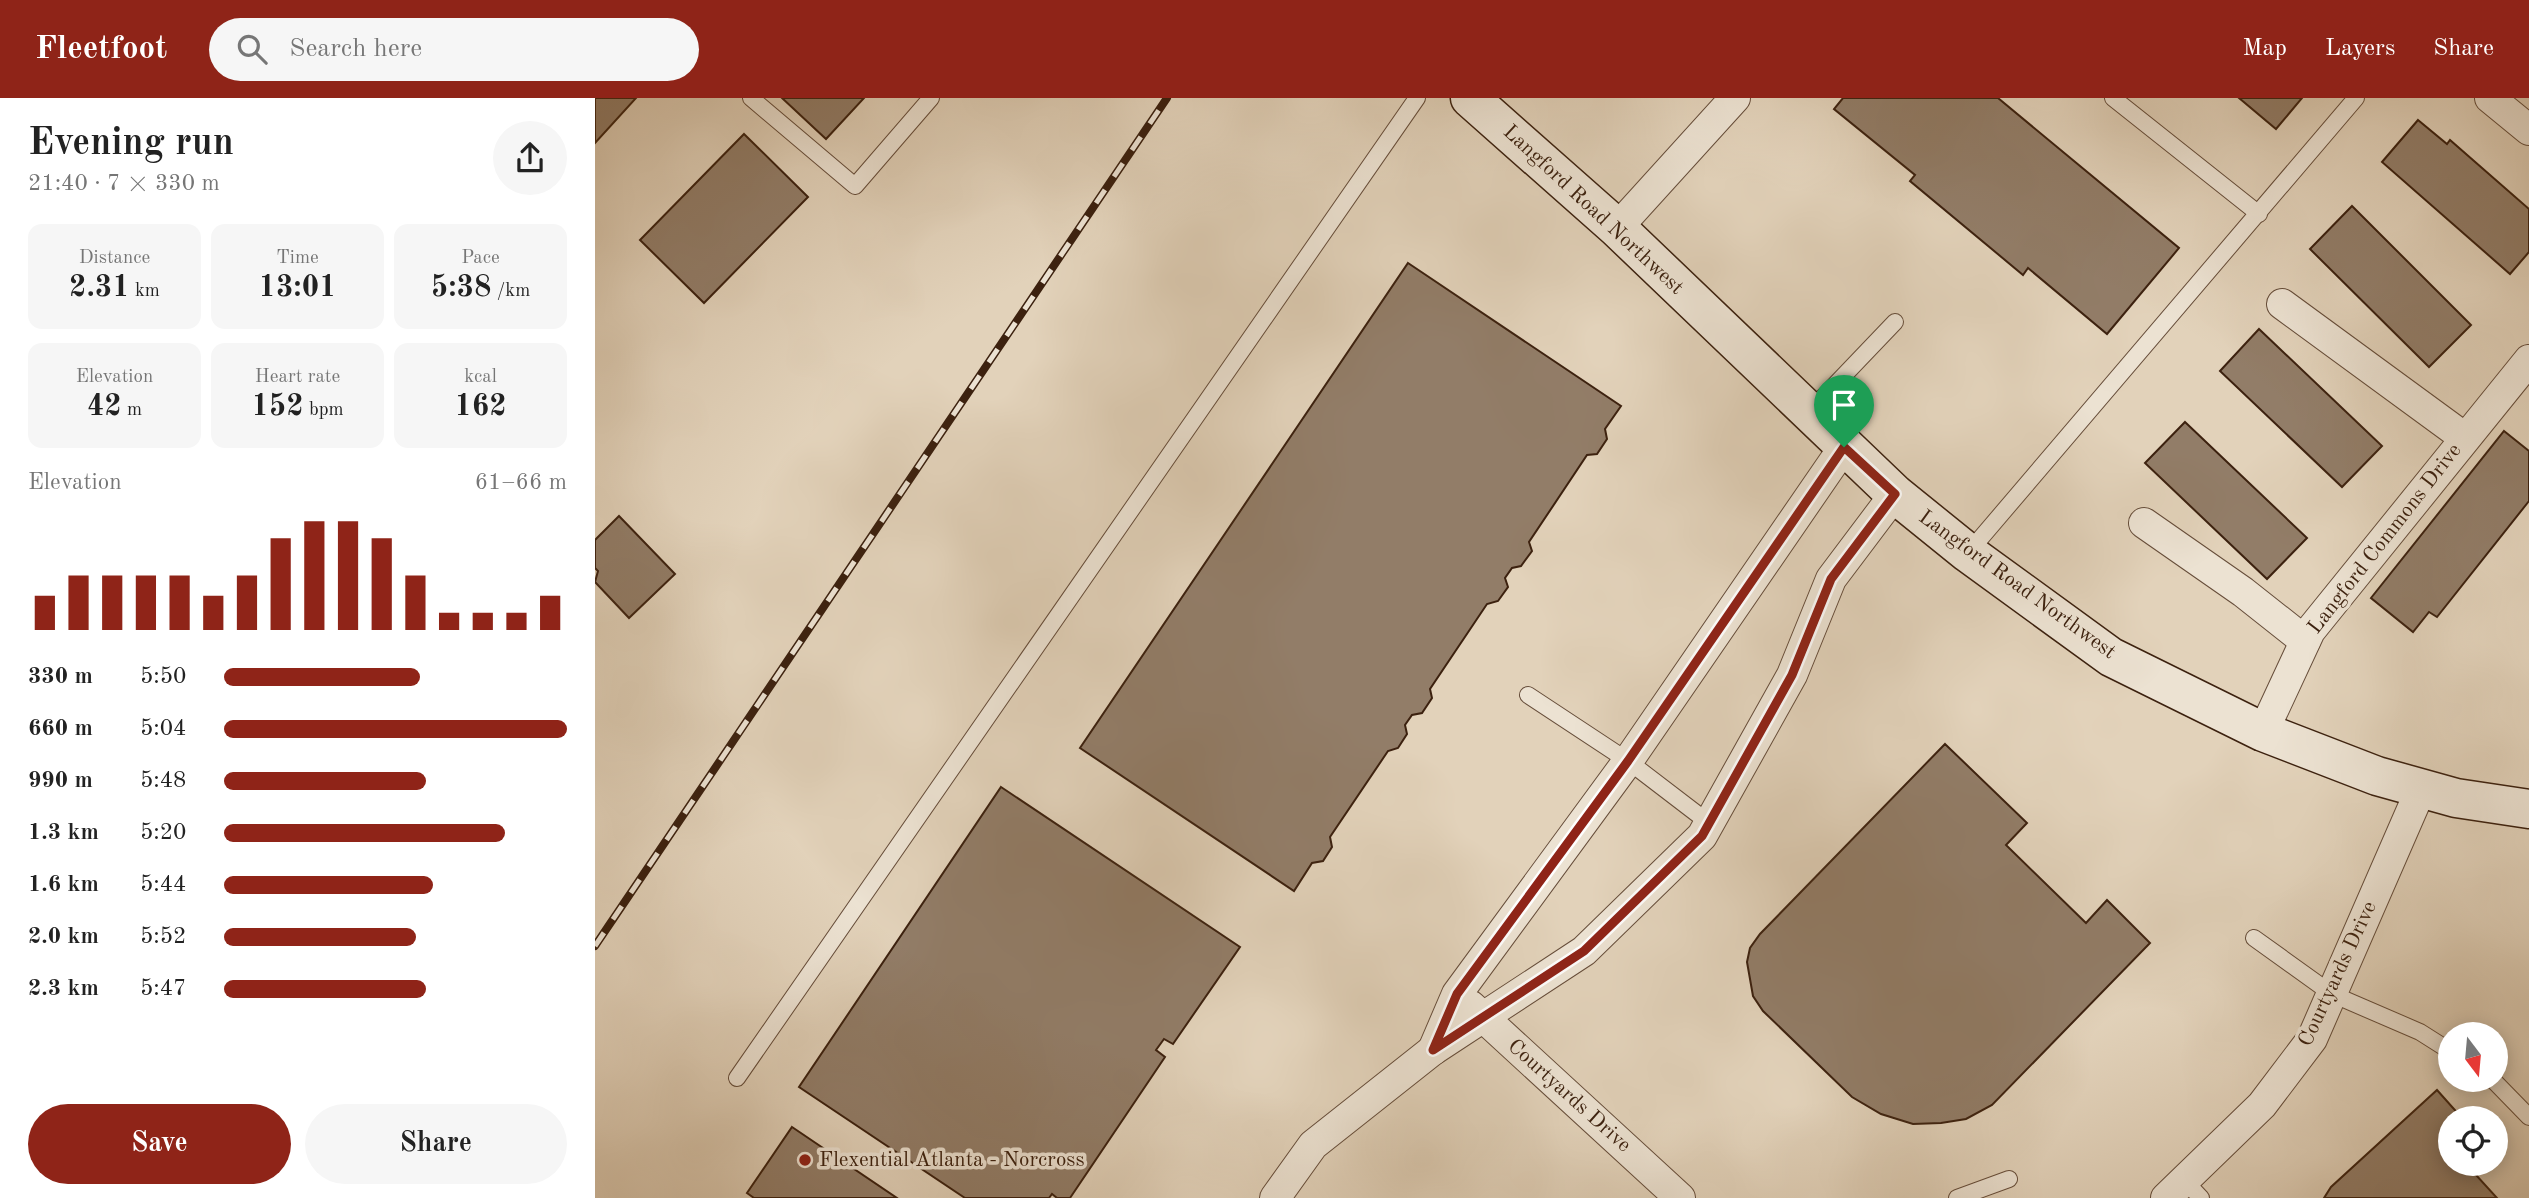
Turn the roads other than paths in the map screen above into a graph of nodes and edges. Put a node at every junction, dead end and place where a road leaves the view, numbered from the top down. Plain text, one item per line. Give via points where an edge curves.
1 (751, 98) edge
2 (931, 98) edge
3 (1417, 98) edge
4 (1470, 98) edge
5 (1735, 98) edge
6 (2113, 98) edge
7 (2356, 98) edge
8 (2490, 98) edge
9 (2529, 130) edge
10 (2259, 214) junction
11 (1617, 228) junction
12 (2282, 304) dead end
13 (1895, 322) dead end
14 (2529, 360) edge
15 (1808, 414) junction
16 (2465, 438) junction
17 (1844, 447) junction
18 (1895, 494) junction
19 (2144, 523) dead end
20 (1968, 553) junction
21 (2305, 641) junction
22 (1528, 695) dead end
23 (2263, 732) junction
24 (1628, 761) junction
25 (2421, 789) junction
26 (2529, 809) edge
27 (1709, 823) junction
28 (2254, 938) dead end
29 (1457, 994) junction
30 (2332, 994) junction
31 (1483, 1018) junction
32 (2438, 1043) edge
33 (1433, 1050) junction
34 (737, 1078) dead end
35 (2505, 1092) edge
36 (2529, 1117) edge
37 (2009, 1179) dead end
38 (2184, 1192) edge
39 (1275, 1198) edge
40 (1680, 1198) edge
41 (1957, 1198) edge

1 - 2 lane via 855,186
3 - 34 lane
4 - 11 street, Langford Road Northwest
5 - 11 street
6 - 10 lane
7 - 10 lane
8 - 9 street
10 - 20 lane
11 - 15 street, Langford Road Northwest
12 - 16 street
13 - 15 lane
14 - 16 street, Langford Commons Drive
15 - 17 street, Langford Road Northwest
16 - 21 street, Langford Commons Drive
17 - 18 street, Langford Road Northwest
17 - 24 street
18 - 20 street, Langford Road Northwest
18 - 27 street via 1831,579 1792,675
19 - 21 street
20 - 23 street, Langford Road Northwest via 2111,657
21 - 23 street, Langford Commons Drive
22 - 24 lane
23 - 25 street, Langford Road Northwest
24 - 27 lane
24 - 29 street
25 - 26 street, Langford Road Northwest
25 - 30 street, Courtyards Drive
27 - 31 street via 1702,836 1584,951
28 - 30 lane
29 - 31 street, Courtyards Drive
29 - 33 street
30 - 32 lane
30 - 38 street, Courtyards Drive via 2312,1039 2262,1105
31 - 33 street
31 - 40 street, Courtyards Drive
33 - 39 street via 1313,1145
35 - 36 lane
37 - 41 lane

